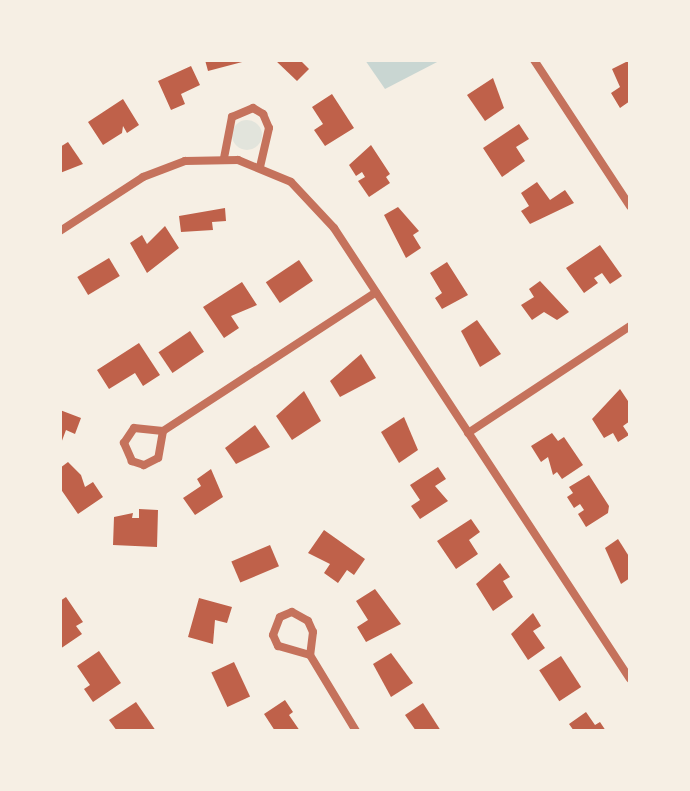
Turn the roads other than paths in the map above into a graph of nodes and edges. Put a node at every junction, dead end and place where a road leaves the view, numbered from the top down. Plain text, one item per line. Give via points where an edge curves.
1 (534, 60) edge
2 (224, 158) junction
3 (260, 166) junction
4 (630, 206) edge
5 (60, 231) edge
6 (376, 292) junction
7 (630, 326) edge
8 (163, 431) junction
9 (468, 433) junction
10 (310, 655) junction
11 (630, 679) edge
12 (356, 731) edge

1 - 4 street
2 - 3 street
2 - 3 street via 232,117 253,108 263,114 269,128
2 - 5 street via 161,169
3 - 6 street via 291,182 323,213
6 - 8 street
6 - 9 street
7 - 9 street
8 - 8 street via 140,426 130,432 124,443 132,461 144,465 158,458
9 - 11 street
10 - 10 street via 313,632 308,621 292,612 280,617 274,628 278,646
10 - 12 street

